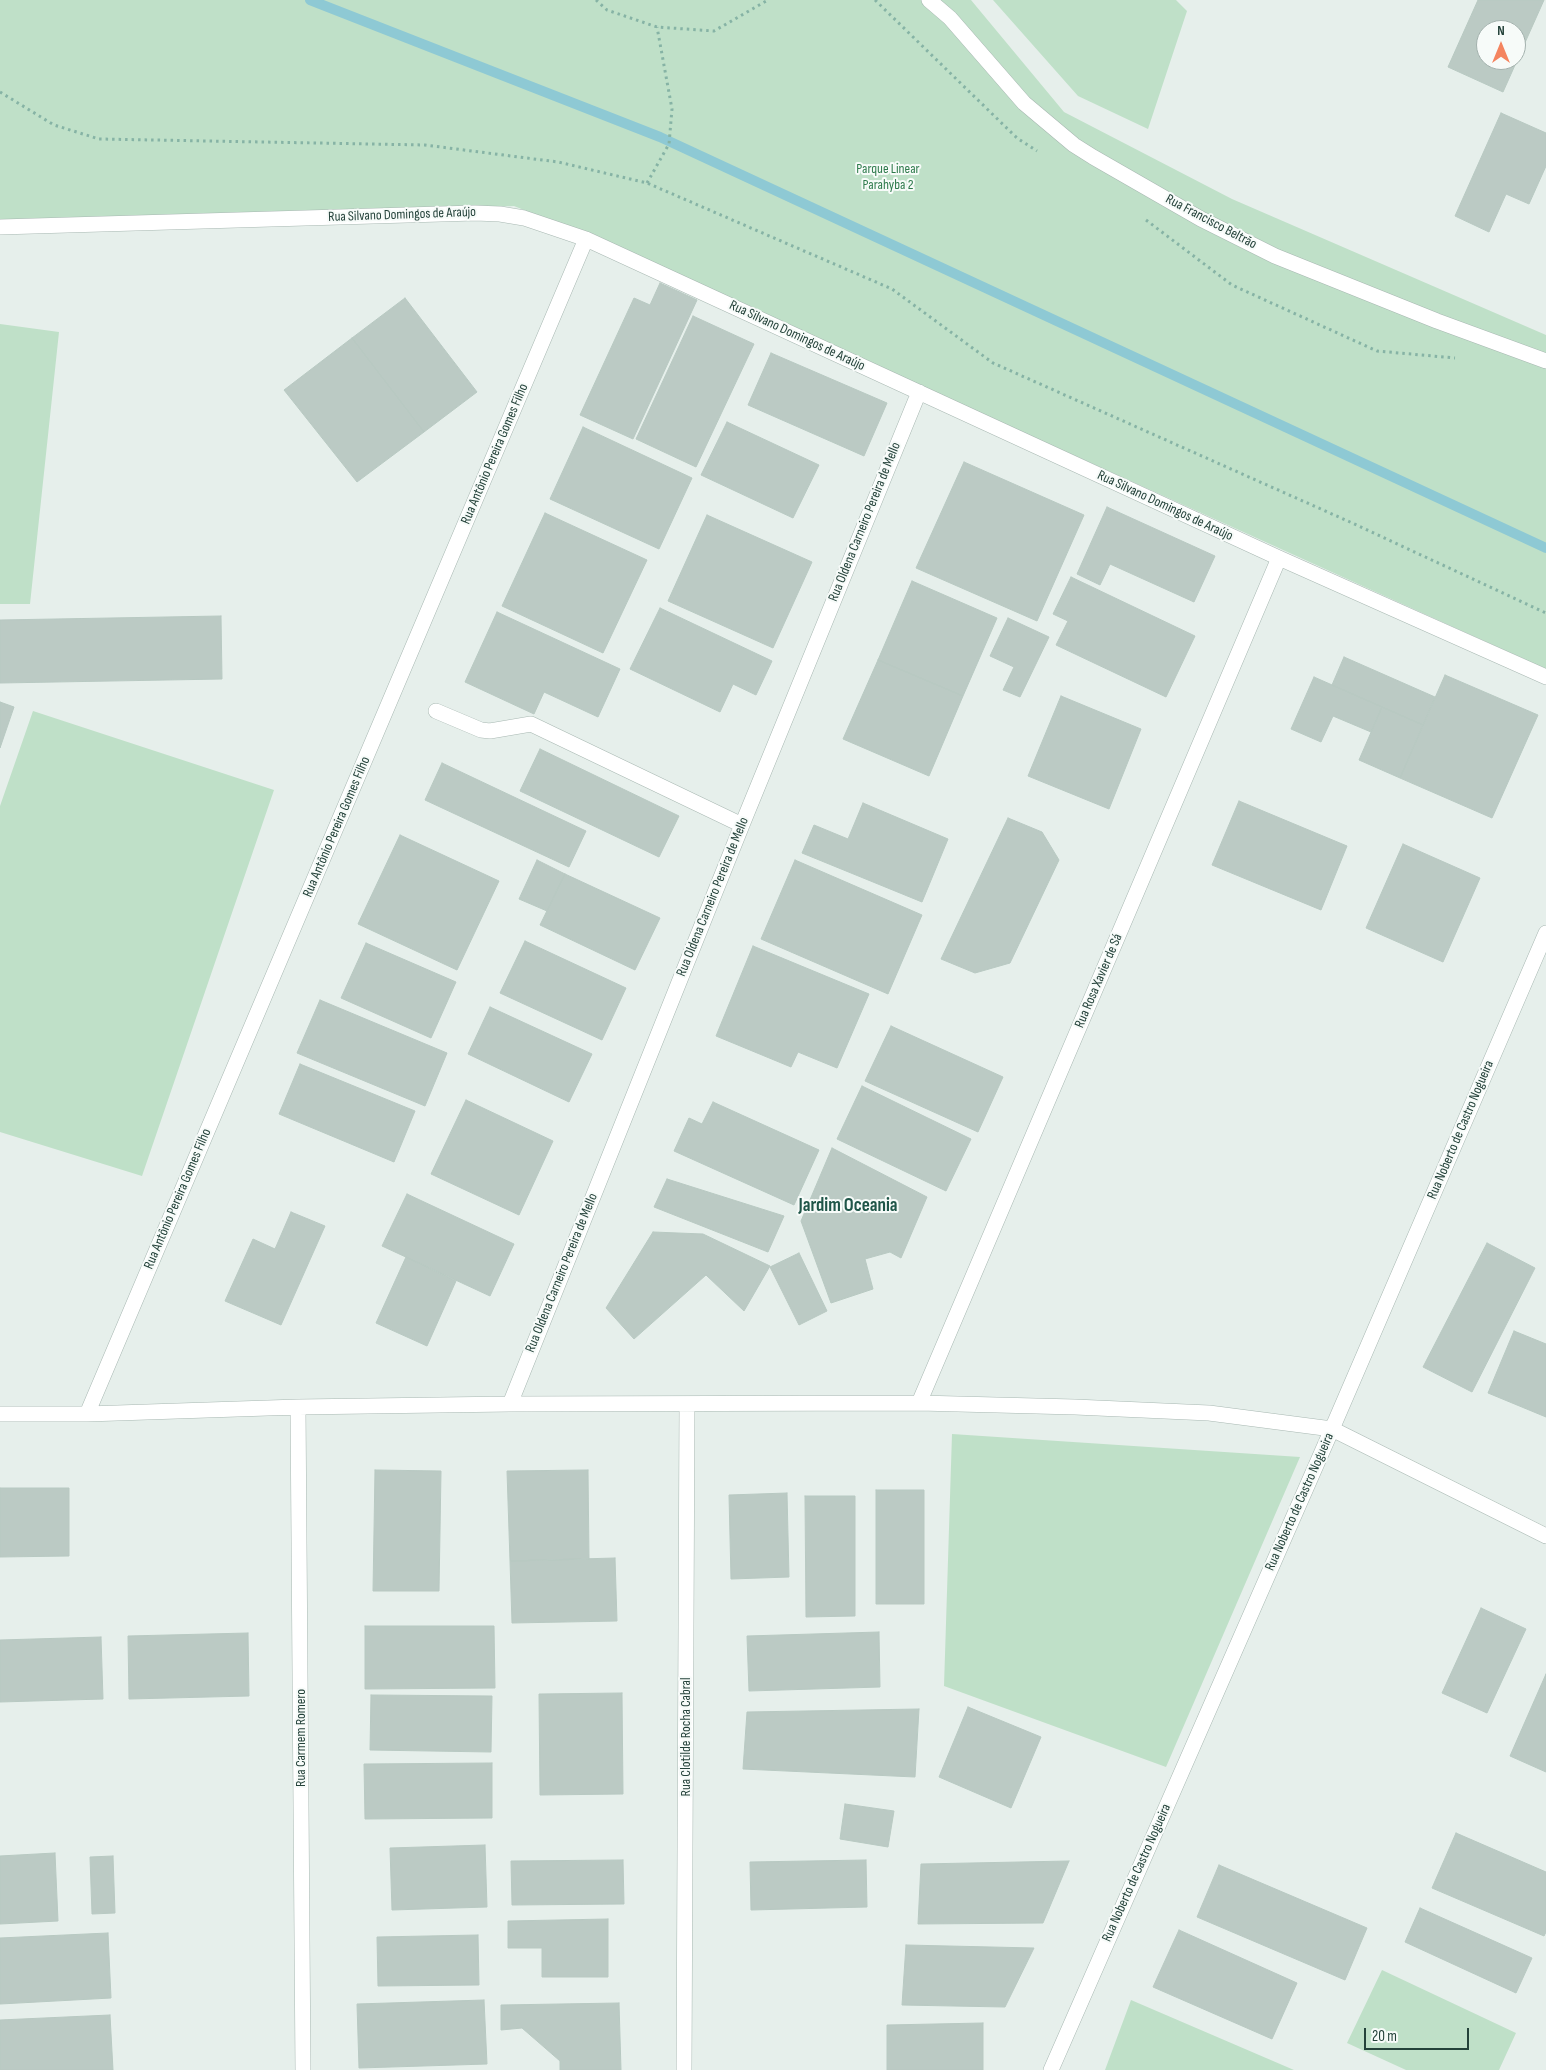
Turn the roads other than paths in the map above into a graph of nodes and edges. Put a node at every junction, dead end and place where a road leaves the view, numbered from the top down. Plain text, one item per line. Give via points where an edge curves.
1 (929, 0) edge
2 (0, 227) edge
3 (586, 239) junction
4 (1546, 360) edge
5 (919, 392) junction
6 (1279, 558) junction
7 (1546, 677) edge
8 (436, 711) dead end
9 (742, 825) junction
10 (1546, 932) edge
11 (919, 1403) junction
12 (510, 1404) junction
13 (688, 1404) junction
14 (298, 1406) junction
15 (0, 1414) edge
16 (87, 1414) junction
17 (1332, 1429) junction
18 (1546, 1536) edge
19 (303, 2070) edge
20 (684, 2070) edge
21 (1050, 2070) edge

1 - 4 street, Rua Francisco Beltrão via 950,18 1024,103 1074,145 1102,162 1201,219 1275,256 1437,321
2 - 3 street, Rua Silvano Domingos de Araújo via 475,213 524,218
3 - 5 street, Rua Silvano Domingos de Araújo
3 - 16 street, Rua Antônio Pereira Gomes Filho
5 - 6 street, Rua Silvano Domingos de Araújo
5 - 9 street, Rua Oldena Carneiro Pereira de Mello
6 - 7 street, Rua Silvano Domingos de Araújo
6 - 11 street, Rua Rosa Xavier de Sá
8 - 9 street via 481,730 531,724
9 - 12 street, Rua Oldena Carneiro Pereira de Mello
10 - 17 street, Rua Noberto de Castro Nogueira
11 - 13 street
11 - 17 street via 1209,1413
12 - 13 street
12 - 14 street
13 - 20 street, Rua Clotilde Rocha Cabral
14 - 16 street
14 - 19 street, Rua Carmem Romero
15 - 16 street
17 - 18 street
17 - 21 street, Rua Noberto de Castro Nogueira

